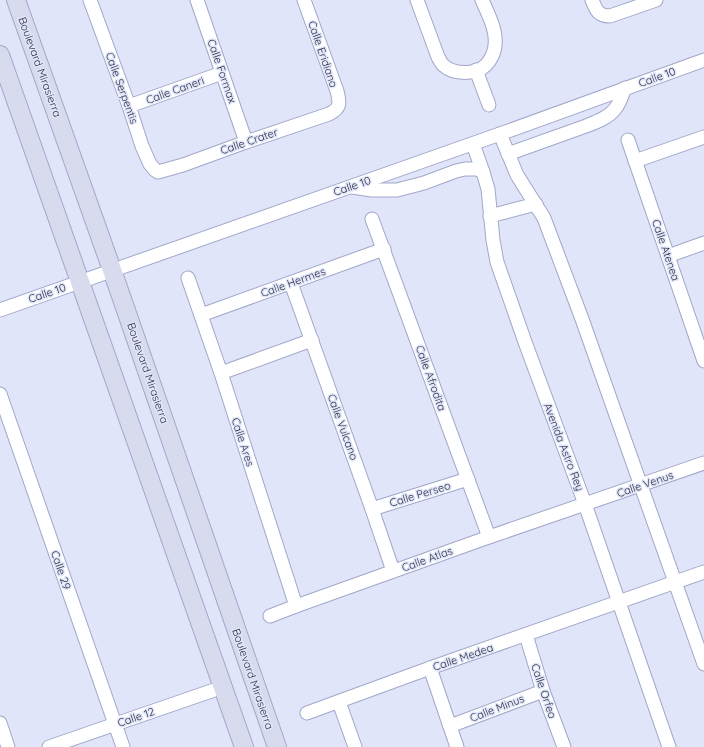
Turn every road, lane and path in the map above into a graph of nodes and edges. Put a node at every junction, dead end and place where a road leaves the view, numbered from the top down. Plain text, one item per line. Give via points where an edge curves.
1 (16, 0) edge
2 (90, 0) edge
3 (197, 0) edge
4 (304, 0) edge
5 (417, 0) edge
6 (482, 0) edge
7 (592, 0) edge
8 (656, 0) edge
9 (0, 55) edge
10 (704, 60) edge
11 (476, 70) junction
12 (222, 73) junction
13 (625, 88) junction
14 (489, 105) dead end
15 (129, 106) junction
16 (338, 108) joint
17 (500, 134) junction
18 (704, 137) edge
19 (628, 140) dead end
20 (246, 142) junction
21 (473, 144) junction
22 (508, 154) junction
23 (635, 161) junction
24 (158, 172) joint
25 (483, 172) junction
26 (350, 187) junction
27 (536, 204) junction
28 (490, 216) junction
29 (372, 219) dead end
30 (704, 243) edge
31 (384, 249) junction
32 (668, 256) junction
33 (112, 270) junction
34 (188, 278) dead end
35 (80, 282) junction
36 (291, 283) junction
37 (0, 310) edge
38 (201, 315) junction
39 (312, 340) junction
40 (704, 360) edge
41 (221, 372) junction
42 (0, 394) edge
43 (704, 463) edge
44 (468, 479) junction
45 (641, 485) junction
46 (586, 504) junction
47 (372, 509) junction
48 (489, 537) junction
49 (393, 571) junction
50 (704, 572) edge
51 (675, 583) junction
52 (619, 602) junction
53 (296, 606) junction
54 (270, 616) dead end
55 (526, 635) junction
56 (704, 664) edge
57 (430, 668) junction
58 (223, 687) junction
59 (543, 691) junction
60 (339, 702) junction
61 (307, 713) dead end
62 (0, 723) edge
63 (115, 725) junction
64 (450, 726) junction
65 (8, 747) edge
66 (49, 747) edge
67 (123, 747) edge
68 (244, 747) edge
69 (276, 747) edge
70 (354, 747) edge
71 (458, 747) edge
72 (564, 747) edge
73 (669, 747) edge

1 - 33 main road, Boulevard Mirasierra
2 - 15 street, Calle Serpentis
3 - 12 street, Calle Formax
4 - 16 street, Calle Eridiano via 337,91
5 - 11 street via 443,65 452,71 464,73
6 - 11 street via 495,34 495,46 486,65
7 - 8 street via 603,16 618,14
9 - 35 main road
10 - 13 street, Calle 10
11 - 14 street
12 - 15 street, Calle Caneri
12 - 20 street, Calle Formax
13 - 17 street, Calle 10
13 - 22 street via 615,109 599,120
15 - 24 street, Calle Serpentis via 150,164
16 - 20 street, Calle Crater via 329,114
17 - 21 street, Calle 10
17 - 22 street
18 - 23 street
19 - 23 street, Calle Atenea
20 - 24 street, Calle Crater
21 - 25 street, Avenida Astro Rey
21 - 26 street, Calle 10
22 - 27 street via 517,175
23 - 32 street, Calle Atenea
25 - 26 street via 465,169 397,190
25 - 28 street, Avenida Astro Rey via 488,189
26 - 33 street, Calle 10
27 - 28 street
27 - 45 street via 544,218 582,319
28 - 46 street, Avenida Astro Rey via 497,262
29 - 31 street, Calle Afrodita
30 - 32 street
31 - 36 street, Calle Hermes
31 - 44 street, Calle Afrodita
32 - 40 street, Calle Atenea
33 - 35 street, Calle 10
33 - 69 main road, Boulevard Mirasierra
34 - 38 street, Calle Ares
35 - 37 street, Calle 10
35 - 58 main road
36 - 38 street, Calle Hermes
36 - 39 street, Calle Vulcano
38 - 41 street, Calle Ares
39 - 41 street
39 - 47 street, Calle Vulcano
41 - 53 street, Calle Ares
42 - 63 street, Calle 29
43 - 45 street, Calle Venus
44 - 47 street, Calle Perseo
44 - 48 street, Calle Afrodita
45 - 46 street, Calle Venus
45 - 51 street
46 - 48 street, Calle Atlas
46 - 52 street, Avenida Astro Rey
47 - 49 street, Calle Vulcano
48 - 49 street, Calle Atlas
49 - 53 street, Calle Atlas
50 - 51 street, Calle Medea
51 - 52 street, Calle Medea
51 - 56 street
52 - 55 street, Calle Medea
52 - 73 street, Avenida Astro Rey
53 - 54 street, Calle Atlas
55 - 57 street, Calle Medea
55 - 59 street, Calle Orfeo
57 - 60 street, Calle Medea
57 - 64 street
58 - 63 street, Calle 12
58 - 68 main road
59 - 64 street, Calle Minus
59 - 72 street, Calle Orfeo
60 - 61 street, Calle Medea
60 - 70 street
62 - 65 street
63 - 66 street, Calle 12
63 - 67 street, Calle 29
64 - 71 street

